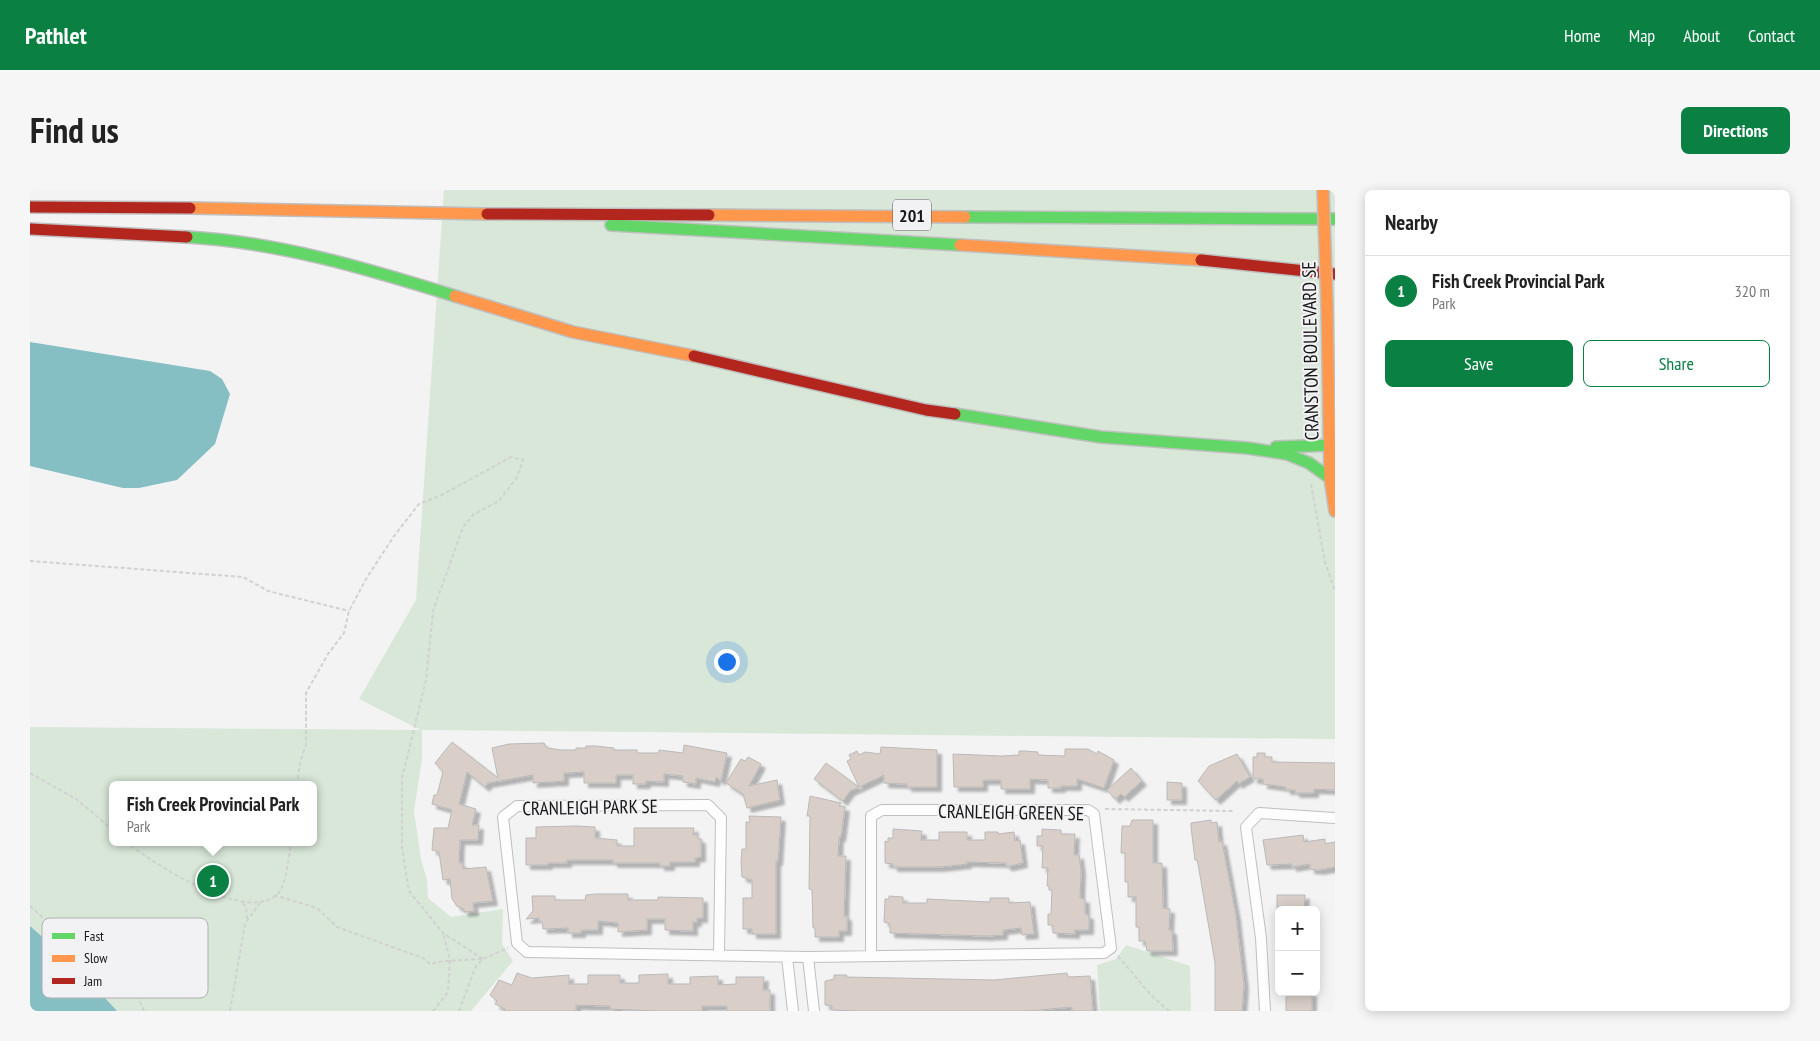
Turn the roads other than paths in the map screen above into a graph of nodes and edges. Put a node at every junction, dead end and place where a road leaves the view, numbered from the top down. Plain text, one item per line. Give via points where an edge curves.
1 (1323, 190) edge
2 (30, 207) edge
3 (490, 214) junction
4 (1335, 219) edge
5 (30, 229) edge
6 (1335, 274) edge
7 (1332, 445) edge
8 (1247, 448) junction
9 (1330, 478) junction
10 (1335, 511) edge
11 (1335, 818) edge
12 (719, 954) junction
13 (871, 955) junction
14 (787, 957) junction
15 (808, 957) junction
16 (793, 1011) edge
17 (814, 1011) edge
18 (1265, 1011) edge

1 - 7 main road, CRANSTON BOULEVARD SE, bridge
2 - 3 main road, 201
3 - 4 main road, 201
3 - 6 main road via 644,228 1193,259
5 - 8 main road via 199,238 284,249 372,270 573,332 657,347 926,410 1102,437
7 - 8 main road
7 - 9 main road, CRANSTON BOULEVARD SE
8 - 9 main road via 1287,454
9 - 10 main road, CRANSTON BOULEVARD SE
11 - 18 street via 1259,813 1246,827 1261,938
12 - 12 street, CRANLEIGH PARK SE via 527,952 518,943 503,817 517,806 708,805 721,818
12 - 14 street
13 - 13 street, CRANLEIGH GREEN SE via 1104,953 1111,948 1094,814 1088,810 882,810 871,816
13 - 15 street
14 - 15 street
14 - 16 street
15 - 17 street

